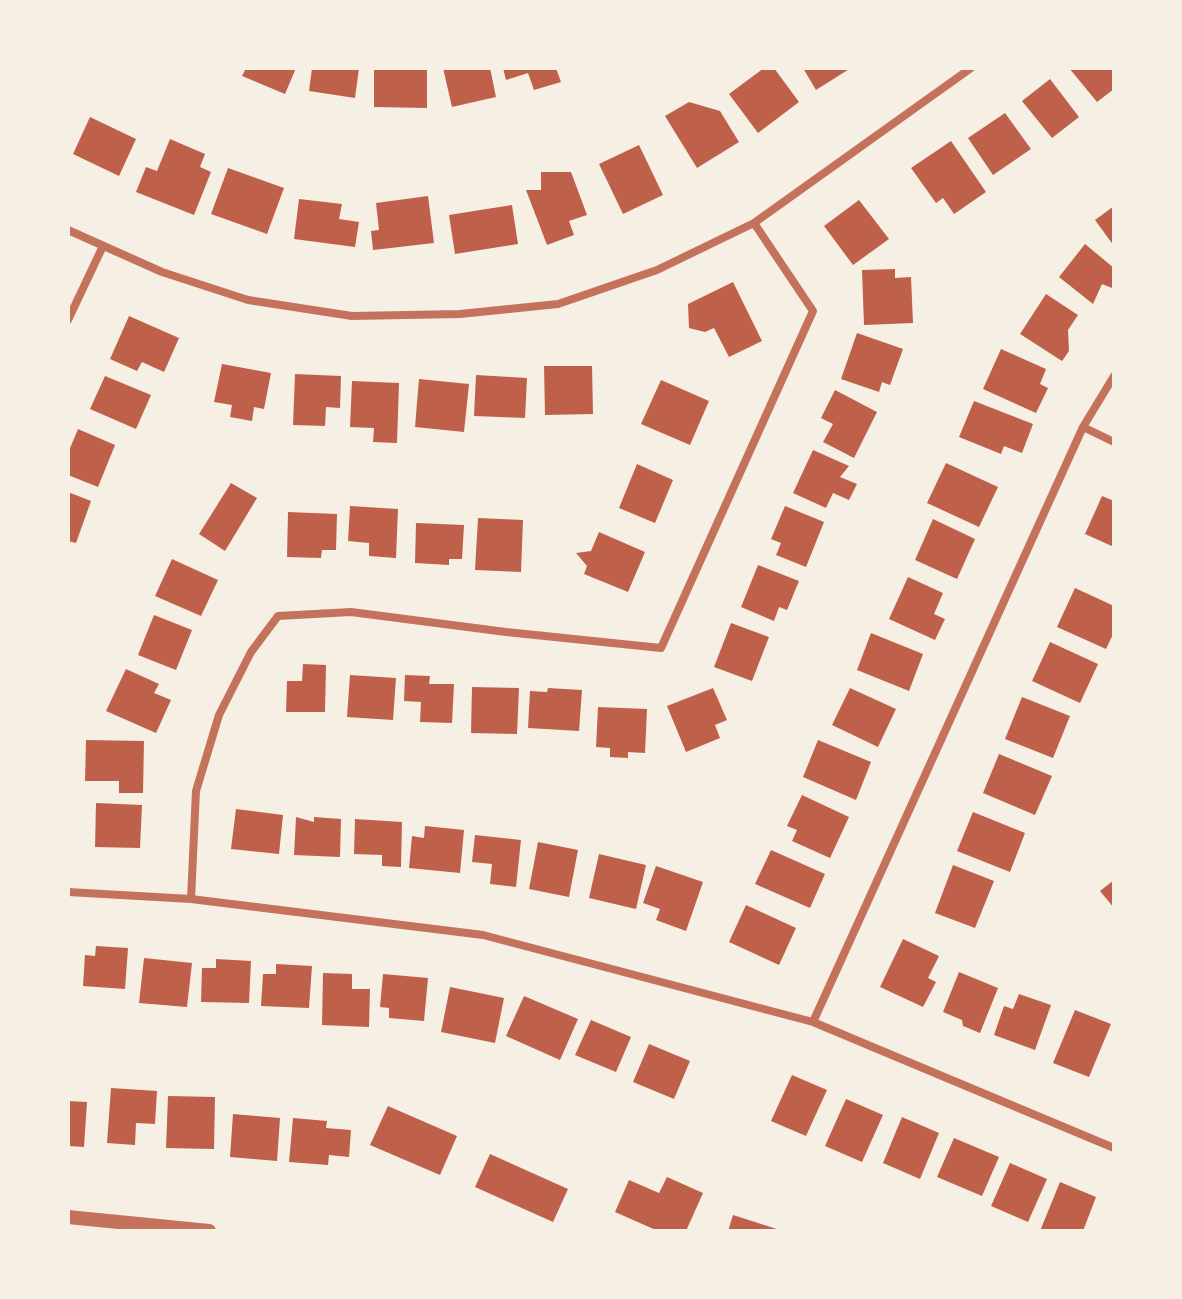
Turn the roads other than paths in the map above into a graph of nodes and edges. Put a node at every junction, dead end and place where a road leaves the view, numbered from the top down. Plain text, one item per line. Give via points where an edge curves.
1 (971, 68) edge
2 (754, 223) junction
3 (68, 230) edge
4 (103, 246) junction
5 (68, 320) edge
6 (1114, 376) edge
7 (1083, 427) junction
8 (1114, 442) edge
9 (68, 892) edge
10 (191, 899) junction
11 (813, 1022) junction
12 (1114, 1148) edge
13 (68, 1217) edge
14 (209, 1231) edge

1 - 2 street
2 - 4 street via 657,270 558,304 460,314 352,316 248,300
2 - 10 street via 813,311 661,648 351,612 278,616 251,652 219,715 196,791
3 - 4 street
4 - 5 street
6 - 7 street
7 - 8 street
7 - 11 street
9 - 10 street
10 - 11 street via 483,935
11 - 12 street
13 - 14 street

